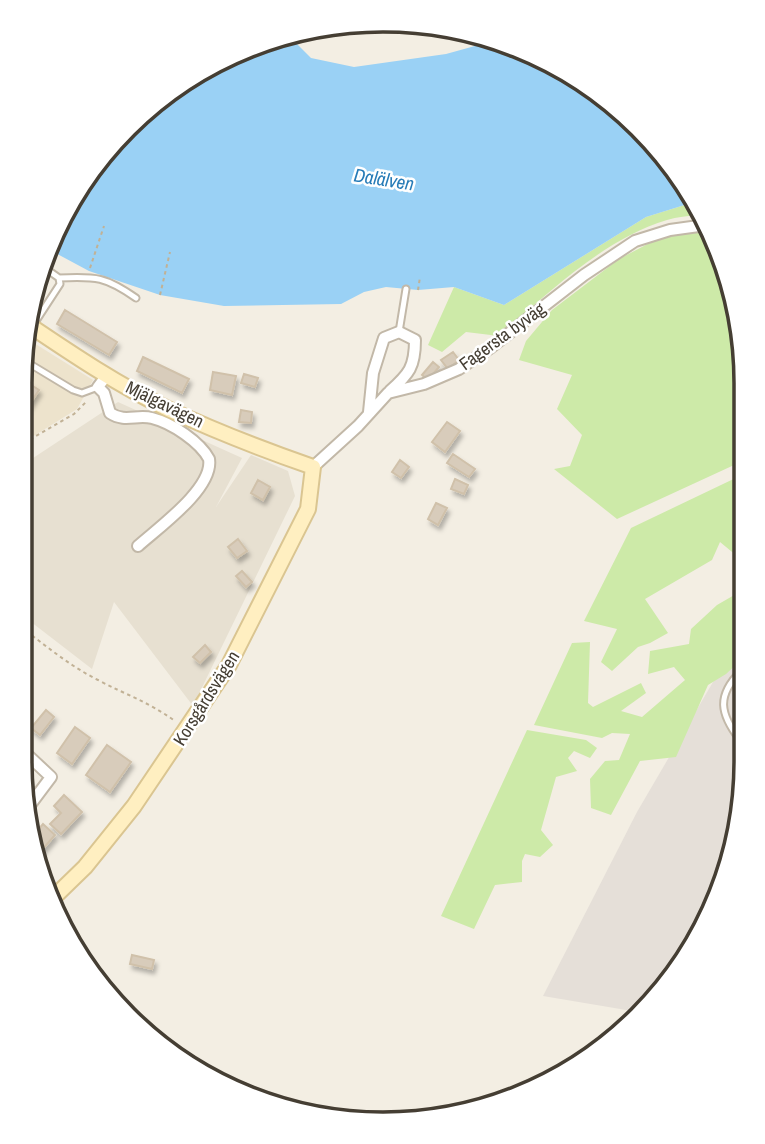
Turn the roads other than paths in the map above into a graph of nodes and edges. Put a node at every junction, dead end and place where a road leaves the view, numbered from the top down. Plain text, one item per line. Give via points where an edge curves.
1 (697, 226) edge
2 (50, 271) edge
3 (59, 278) junction
4 (407, 289) dead end
5 (136, 298) dead end
6 (38, 313) edge
7 (36, 330) edge
8 (400, 332) junction
9 (32, 365) edge
10 (102, 381) junction
11 (388, 393) junction
12 (369, 412) junction
13 (313, 467) junction
14 (138, 546) dead end
15 (734, 679) edge
16 (734, 732) edge
17 (32, 759) edge
18 (34, 800) edge
19 (57, 894) edge

1 - 11 street, Fagersta byväg via 635,241 459,369
2 - 3 lane
3 - 5 lane via 94,277 116,284
3 - 6 lane via 60,284
4 - 8 lane
7 - 10 street, Mjälgavägen
8 - 11 street via 415,340 415,357 408,374
8 - 12 street via 384,338 373,373
9 - 10 lane via 82,393
10 - 13 street, Mjälgavägen
10 - 14 street via 110,413 118,418 153,418 198,445 209,459 209,473 199,489
11 - 12 street
12 - 13 street
13 - 19 street, Korsgårdsvägen via 308,509 229,665 134,806
15 - 16 lane via 723,705
17 - 18 street via 51,777

